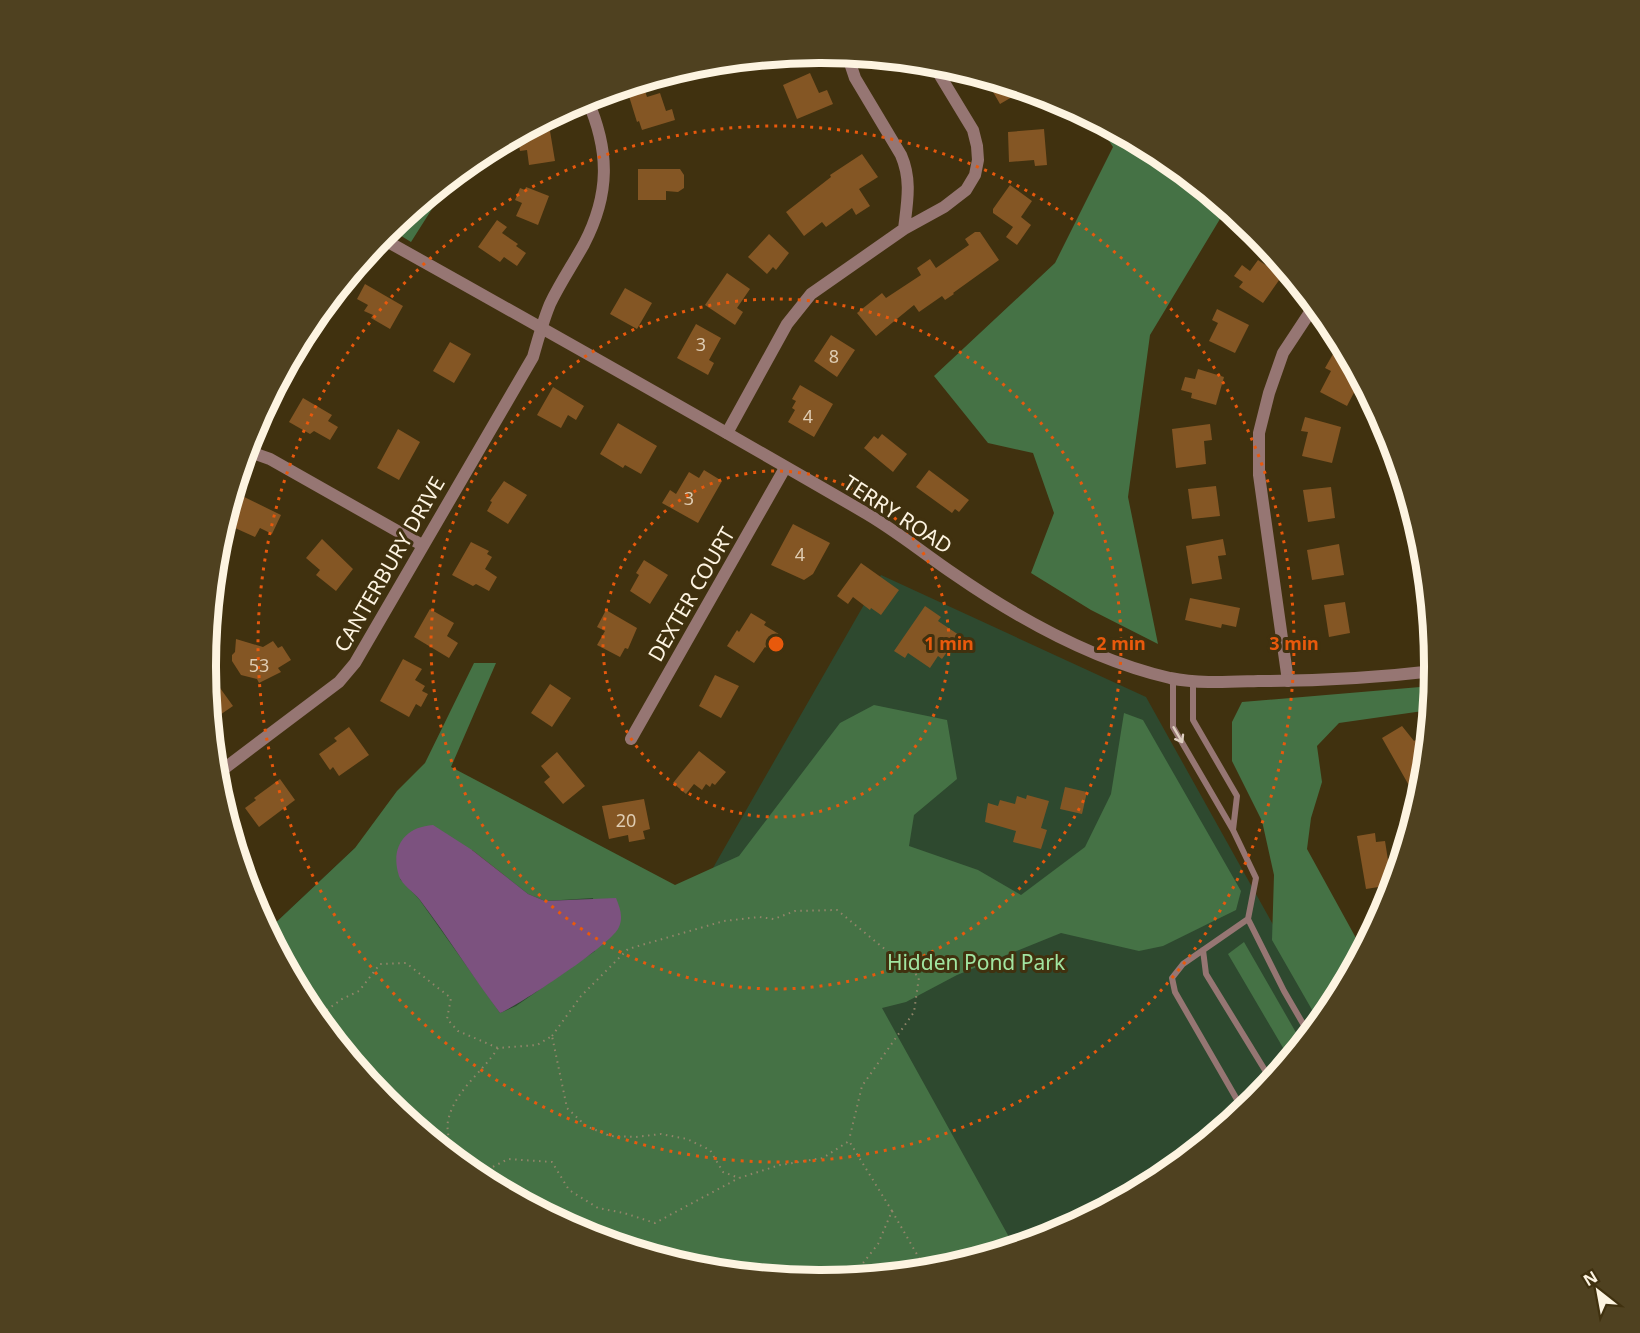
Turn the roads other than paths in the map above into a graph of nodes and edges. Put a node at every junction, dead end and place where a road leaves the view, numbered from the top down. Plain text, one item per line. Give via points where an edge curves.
1 (851, 64) edge
2 (940, 75) edge
3 (590, 109) edge
4 (904, 230) junction
5 (390, 243) edge
6 (1309, 313) edge
7 (542, 328) junction
8 (727, 433) junction
9 (256, 454) edge
10 (786, 468) junction
11 (422, 545) junction
12 (1424, 672) edge
13 (1173, 678) junction
14 (1193, 681) junction
15 (1288, 681) junction
16 (631, 739) dead end
17 (225, 768) edge
18 (1233, 830) junction
19 (1248, 919) junction
20 (1203, 950) junction
21 (1305, 1026) edge
22 (1266, 1072) edge
23 (1238, 1101) edge

1 - 4 street via 855,78 907,169
2 - 4 street via 973,130 978,160 975,175 966,190
3 - 7 street, CANTERBURY DRIVE via 602,147 604,181 599,211
4 - 8 street via 811,294 787,324
5 - 7 street, TERRY ROAD
6 - 15 street via 1283,353 1258,433 1259,475
7 - 8 street, TERRY ROAD
7 - 11 street, CANTERBURY DRIVE via 532,357
8 - 10 street, TERRY ROAD
9 - 11 street
10 - 13 street, TERRY ROAD via 865,512 953,574 1074,645 1136,669
10 - 16 street, DEXTER COURT
11 - 17 street, CANTERBURY DRIVE via 355,663 339,682
12 - 15 street, TERRY ROAD
13 - 14 street, TERRY ROAD
13 -> 18 lane via 1173,727
14 - 15 street, TERRY ROAD
14 - 18 lane via 1193,720 1237,795
18 - 19 lane via 1256,878
19 - 20 lane
19 - 21 lane
20 - 22 lane via 1206,974
20 - 23 lane via 1183,964 1172,978 1175,992

